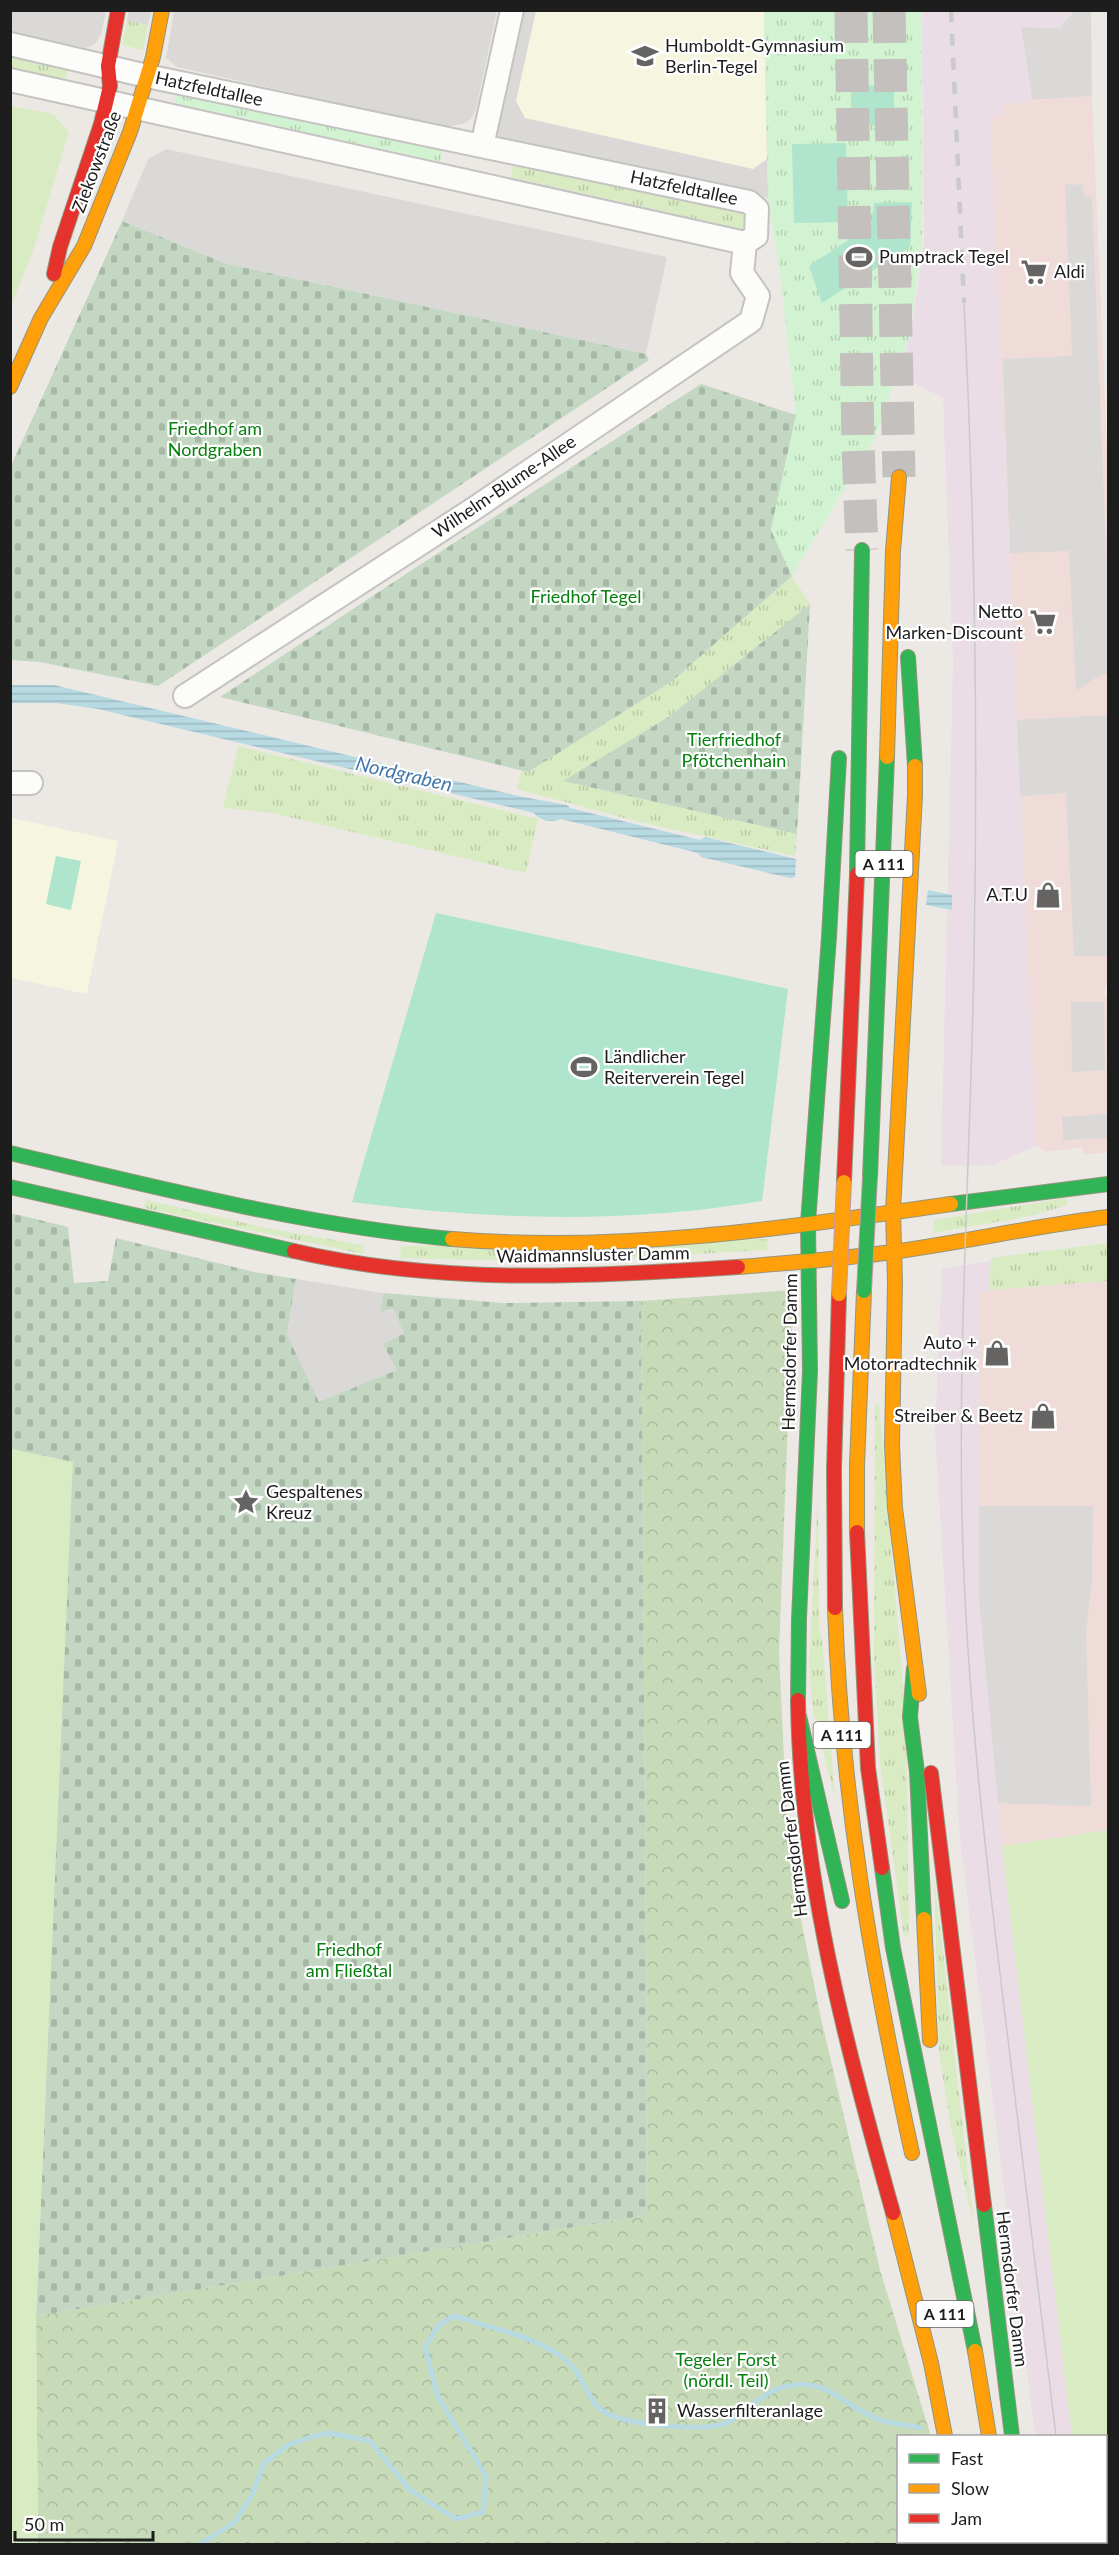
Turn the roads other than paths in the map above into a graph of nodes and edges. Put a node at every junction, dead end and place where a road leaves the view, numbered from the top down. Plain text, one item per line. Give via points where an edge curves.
1 (118, 10) edge
2 (162, 10) edge
3 (512, 10) edge
4 (10, 44) edge
5 (108, 66) junction
6 (147, 76) junction
7 (10, 80) edge
8 (106, 101) junction
9 (138, 108) junction
10 (482, 146) junction
11 (745, 243) junction
12 (41, 318) junction
13 (10, 387) edge
14 (898, 477) tunnel mouth
15 (862, 550) tunnel mouth
16 (894, 551) junction
17 (862, 599) junction
18 (847, 687) dead end
19 (184, 696) dead end
20 (839, 743) dead end
21 (10, 1153) edge
22 (1108, 1184) edge
23 (10, 1187) edge
24 (893, 1211) junction
25 (1108, 1218) edge
26 (808, 1223) junction
27 (893, 1252) junction
28 (809, 1262) junction
29 (914, 1668) junction
30 (799, 1716) junction
31 (846, 1919) dead end
32 (932, 2050) dead end
33 (887, 2105) dead end
34 (949, 2153) dead end
35 (976, 2357) junction
36 (945, 2435) edge
37 (989, 2435) edge
38 (1012, 2435) edge

1 - 5 main road, Ziekowstraße
2 - 6 main road, Ziekowstraße
3 - 10 street
4 - 5 street, Hatzfeldtallee
5 - 6 street, Hatzfeldtallee
5 - 8 main road, Ziekowstraße via 110,86
6 - 9 main road, Ziekowstraße
6 - 10 street, Hatzfeldtallee
7 - 8 street, Hatzfeldtallee
8 - 9 street, Hatzfeldtallee
8 - 12 main road, Ziekowstraße
9 - 11 street, Hatzfeldtallee
9 - 12 main road, Ziekowstraße via 84,246
10 - 11 street, Hatzfeldtallee via 749,202 757,209 758,223 756,236
11 - 19 street, Wilhelm-Blume-Allee via 742,273 758,296 751,321 475,508
12 - 13 main road, Ziekowstraße
14 - 16 main road, A 111
15 - 17 main road, A 111
16 - 24 main road, Hermsdorfer Damm via 914,727 915,795
16 - 35 main road, A 111, bridge via 857,1465 857,1567 868,1768 895,1957
17 - 18 main road
17 - 33 main road, A 111, bridge via 856,923 833,1463 835,1621 844,1761 859,1890 915,2170
20 - 26 main road, Hermsdorfer Damm
21 - 26 main road, Waidmannsluster Damm via 274,1215 447,1239 560,1244 646,1242
22 - 24 main road, Waidmannsluster Damm
23 - 28 main road, Waidmannsluster Damm via 260,1245 411,1269 579,1277
24 - 26 main road, Waidmannsluster Damm
24 - 27 main road, Hermsdorfer Damm
25 - 27 main road, Waidmannsluster Damm
26 - 28 main road, Hermsdorfer Damm
27 - 28 main road, Waidmannsluster Damm
27 - 29 main road, Hermsdorfer Damm via 892,1445
28 - 30 main road, Hermsdorfer Damm via 810,1371
29 - 32 main road via 910,1717 918,1783 926,1993
29 - 38 main road, Hermsdorfer Damm via 924,1716
30 - 31 main road
30 - 36 main road, Hermsdorfer Damm via 810,1858 824,1946 922,2322
34 - 35 main road via 968,2267
35 - 37 main road, A 111

